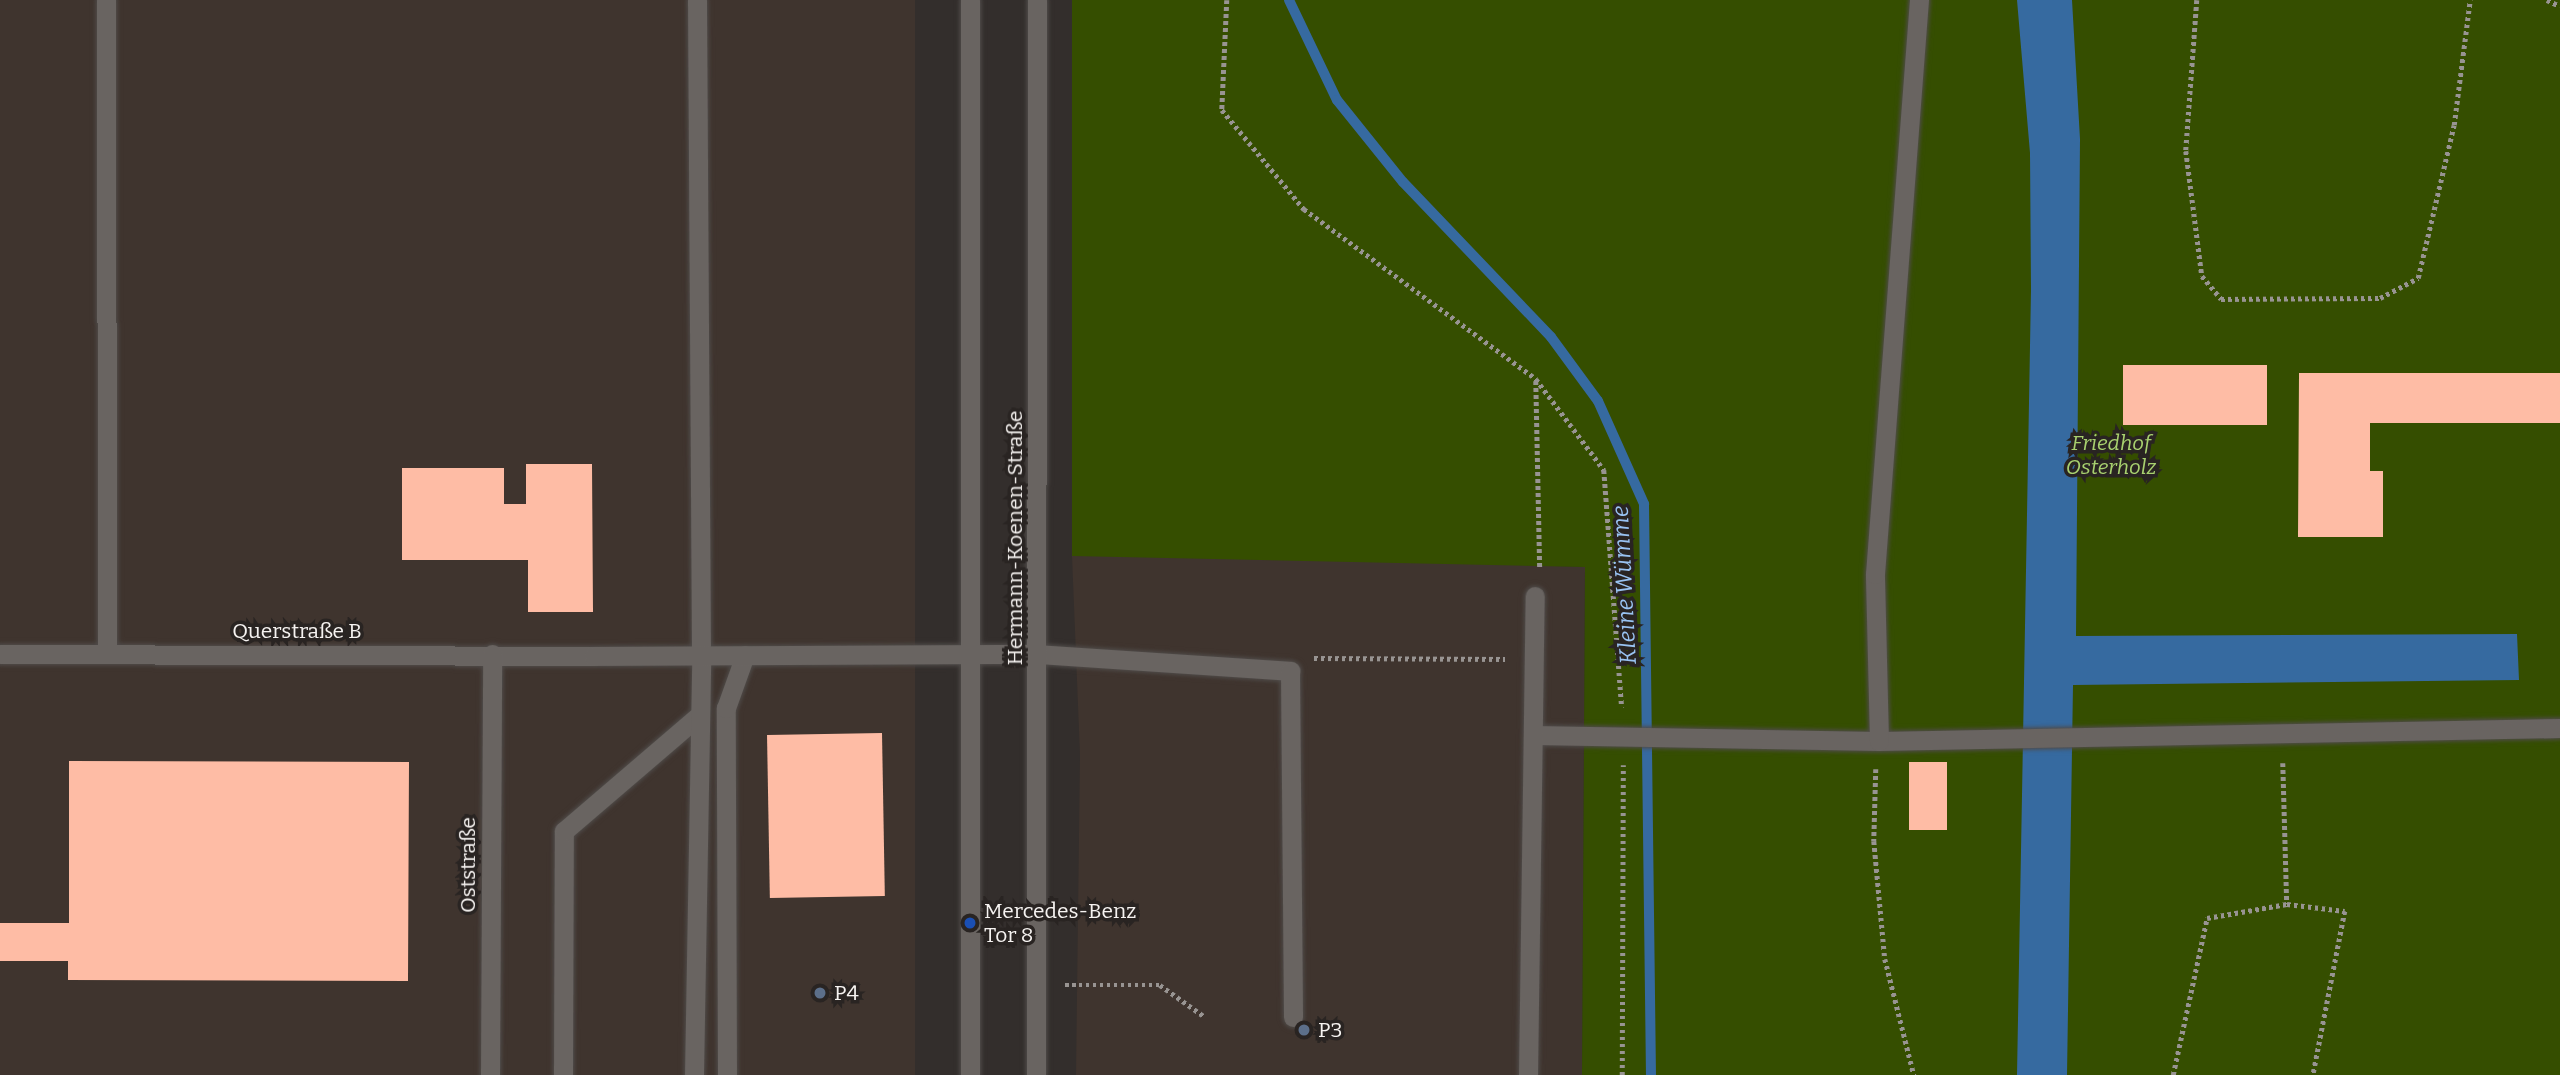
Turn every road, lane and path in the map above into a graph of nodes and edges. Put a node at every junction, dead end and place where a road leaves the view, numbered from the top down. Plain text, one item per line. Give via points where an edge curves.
1 (106, 0) edge
2 (698, 0) edge
3 (970, 0) edge
4 (1037, 0) edge
5 (1227, 0) edge
6 (1919, 0) edge
7 (2197, 0) edge
8 (2470, 0) edge
9 (2547, 0) edge
10 (2560, 6) edge
11 (1536, 379) junction
12 (1535, 596) joint
13 (969, 652) junction
14 (0, 654) edge
15 (107, 654) junction
16 (492, 654) junction
17 (1037, 654) junction
18 (701, 655) junction
19 (745, 655) junction
20 (1534, 659) junction
21 (1290, 671) junction
22 (697, 718) junction
23 (2560, 728) edge
24 (2282, 734) junction
25 (1533, 735) junction
26 (1623, 736) junction
27 (1879, 741) junction
28 (2287, 904) junction
29 (1037, 985) junction
30 (1205, 1017) dead end
31 (1293, 1017) dead end
32 (490, 1075) edge
33 (563, 1075) edge
34 (694, 1075) edge
35 (727, 1075) edge
36 (970, 1075) edge
37 (1036, 1075) edge
38 (1528, 1075) edge
39 (1622, 1075) edge
40 (1914, 1075) edge
41 (2174, 1075) edge
42 (2313, 1075) edge

1 - 15 main road
2 - 18 main road
3 - 13 main road
4 - 17 main road, Hermann-Koenen-Straße
5 - 11 path via 1222,110 1304,209
6 - 27 main road via 1913,151 1875,574
7 - 8 path via 2186,151 2202,276 2221,299 2380,298 2418,278 2454,125
9 - 10 path
11 - 12 path via 1541,574
11 - 26 path via 1604,470
12 - 20 main road
13 - 17 main road, Querstraße B
13 - 19 main road, Querstraße B
13 - 36 main road
14 - 15 main road, Querstraße B
15 - 16 main road, Querstraße B
16 - 18 main road, Querstraße B
16 - 32 main road, Oststraße
17 - 21 main road, Querstraße B
17 - 29 main road, Hermann-Koenen-Straße
18 - 19 main road, Querstraße B
18 - 22 main road
19 - 35 main road via 726,708
20 - 21 path via 1306,658
20 - 25 main road
21 - 31 main road
22 - 33 main road via 564,831
22 - 34 main road
23 - 24 main road
24 - 27 main road
24 - 28 path
25 - 26 main road
25 - 38 main road
26 - 27 main road
26 - 39 path
27 - 40 path via 1874,841 1885,959
28 - 41 path via 2207,918
28 - 42 path via 2345,911
29 - 30 path via 1160,985
29 - 37 main road, Hermann-Koenen-Straße

